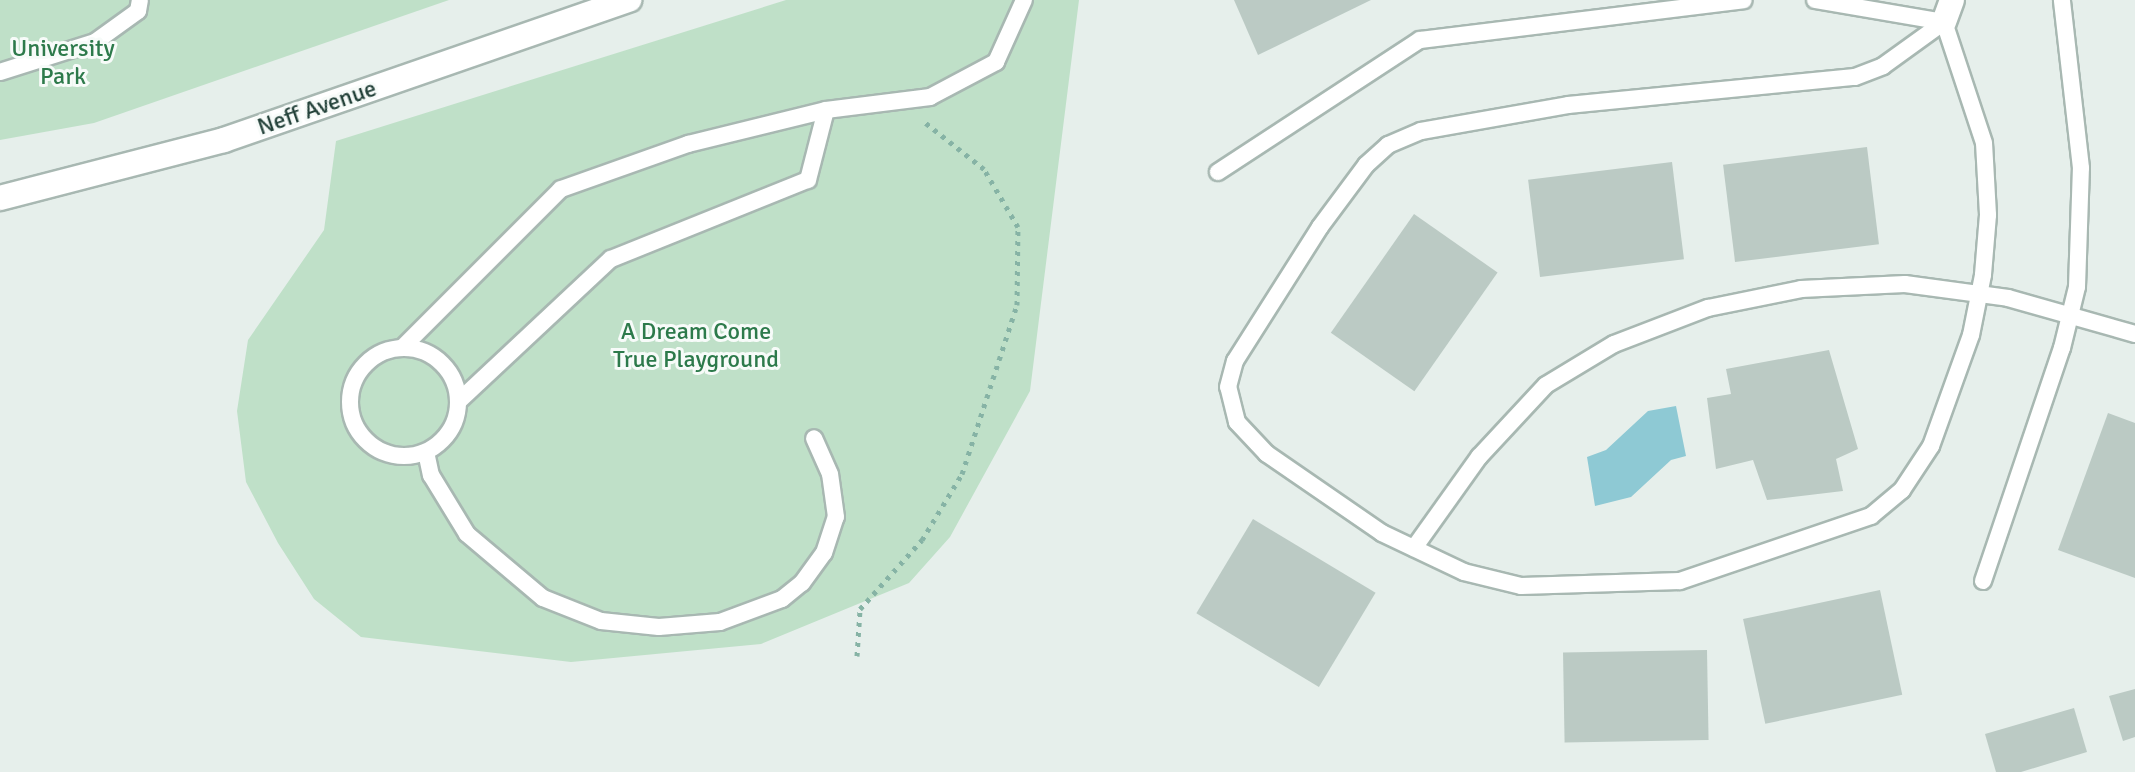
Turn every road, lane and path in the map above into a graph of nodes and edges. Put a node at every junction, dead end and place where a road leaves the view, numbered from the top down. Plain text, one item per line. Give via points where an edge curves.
1 (140, 0) edge
2 (629, 0) edge
3 (1024, 0) edge
4 (1744, 0) edge
5 (1815, 0) edge
6 (2062, 0) edge
7 (1948, 11) edge
8 (0, 72) edge
9 (901, 101) junction
10 (826, 110) junction
11 (1218, 172) dead end
12 (0, 198) edge
13 (1980, 293) junction
14 (2071, 316) junction
15 (2135, 334) edge
16 (403, 347) junction
17 (459, 401) junction
18 (814, 438) dead end
19 (426, 452) junction
20 (1414, 548) junction
21 (1983, 581) dead end
22 (857, 656) dead end

1 - 8 lane via 138,11 95,42
2 - 12 main road, Neff Avenue via 224,140
3 - 9 lane via 996,62 930,97
4 - 11 lane via 1420,40
5 - 7 lane
6 - 14 lane via 2082,182 2082,237
7 - 13 lane via 1986,154 1988,215
7 - 20 lane via 1883,66 1855,77 1538,110 1415,132 1375,156 1320,227 1235,361 1229,401 1244,433 1267,454 1352,514
9 - 10 lane
9 - 22 path via 984,169 1018,227 1017,305 962,474 922,540 860,609
10 - 16 lane via 688,144 561,189
10 - 17 lane via 808,180 611,259
13 - 14 lane
13 - 20 lane via 1886,284 1801,289 1708,308 1614,344 1557,376 1512,417
13 - 20 lane via 1928,453 1902,490 1859,522 1680,581 1521,586 1472,575
14 - 15 lane
14 - 21 lane
16 - 17 lane via 442,362 455,380
16 - 19 lane via 382,351 365,364 353,382 352,413 367,441 385,453 406,457
17 - 19 lane via 444,440
18 - 19 lane via 830,474 836,517 824,553 802,583 782,599 720,622 659,627 601,621 543,598 467,534 431,475

